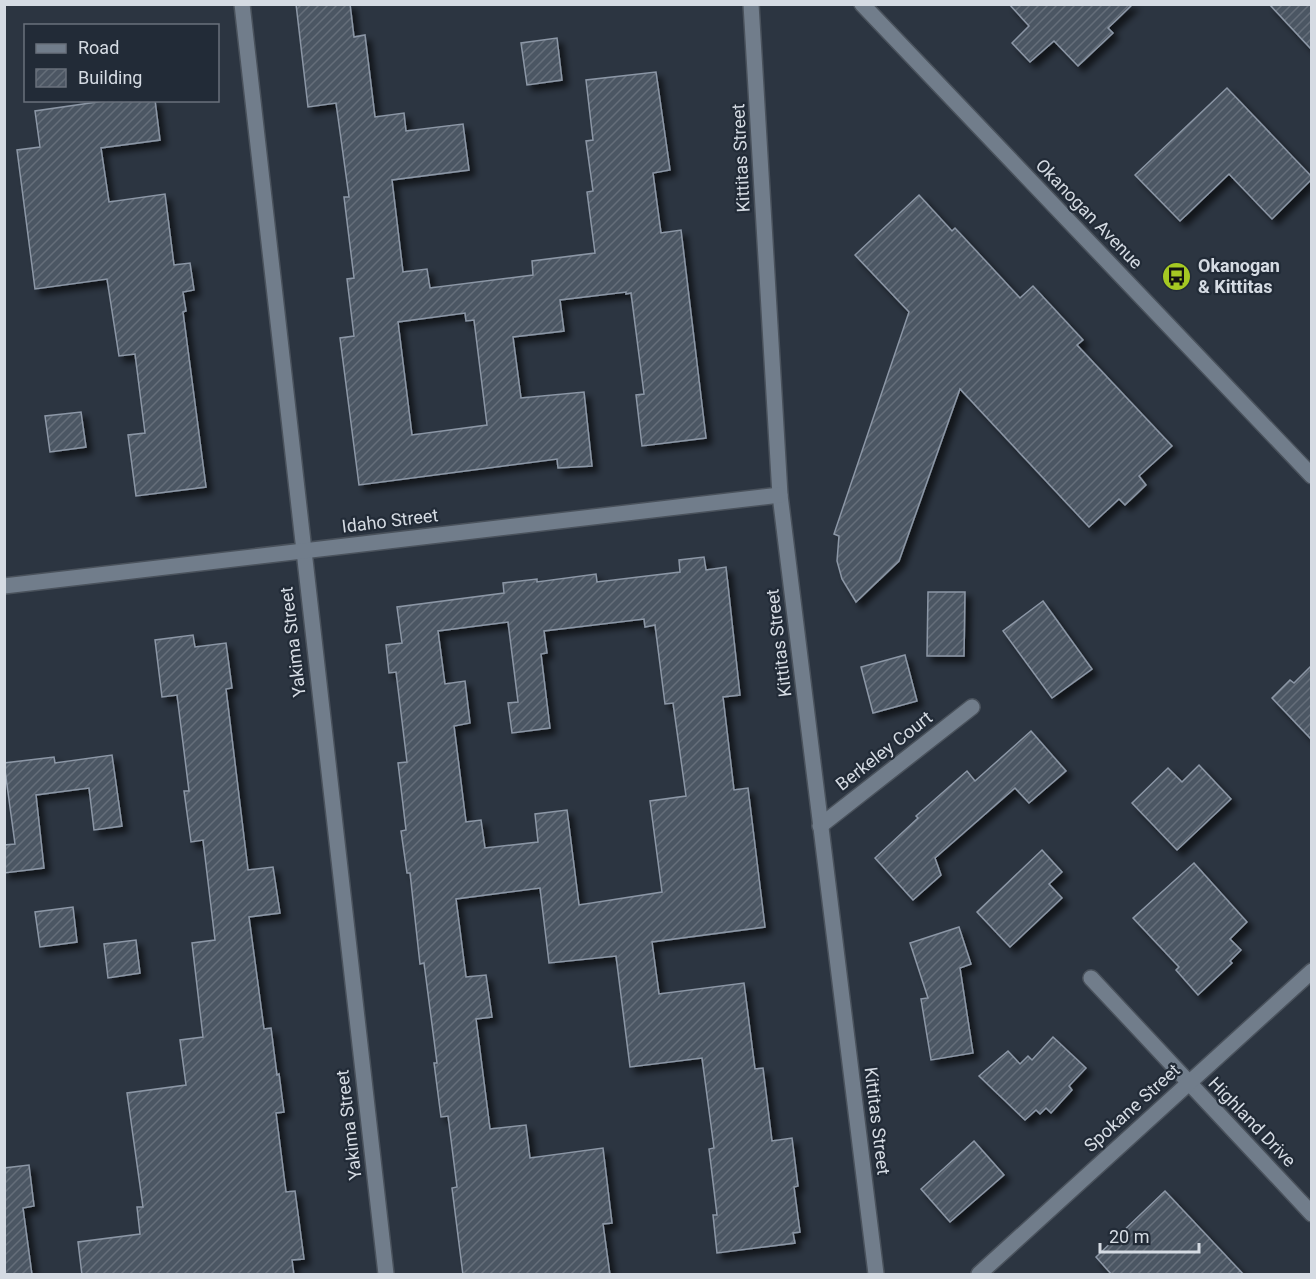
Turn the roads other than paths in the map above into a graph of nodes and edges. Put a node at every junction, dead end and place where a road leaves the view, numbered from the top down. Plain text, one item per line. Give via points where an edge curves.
1 (242, 4) edge
2 (751, 4) edge
3 (862, 4) edge
4 (1311, 476) edge
5 (780, 495) junction
6 (303, 551) junction
7 (4, 586) edge
8 (972, 707) dead end
9 (820, 826) junction
10 (1311, 971) edge
11 (1090, 978) dead end
12 (1188, 1084) junction
13 (1311, 1214) edge
14 (386, 1275) edge
15 (876, 1275) edge
16 (979, 1275) edge

1 - 6 street, Yakima Street
2 - 5 street, Kittitas Street
3 - 4 street, Okanogan Avenue
5 - 6 street, Idaho Street
5 - 9 street, Kittitas Street
6 - 7 street, Idaho Street
6 - 14 street, Yakima Street
8 - 9 street, Berkeley Court
9 - 15 street, Kittitas Street
10 - 12 street, Spokane Street
11 - 12 street, Highland Drive
12 - 13 street, Highland Drive
12 - 16 street, Spokane Street

